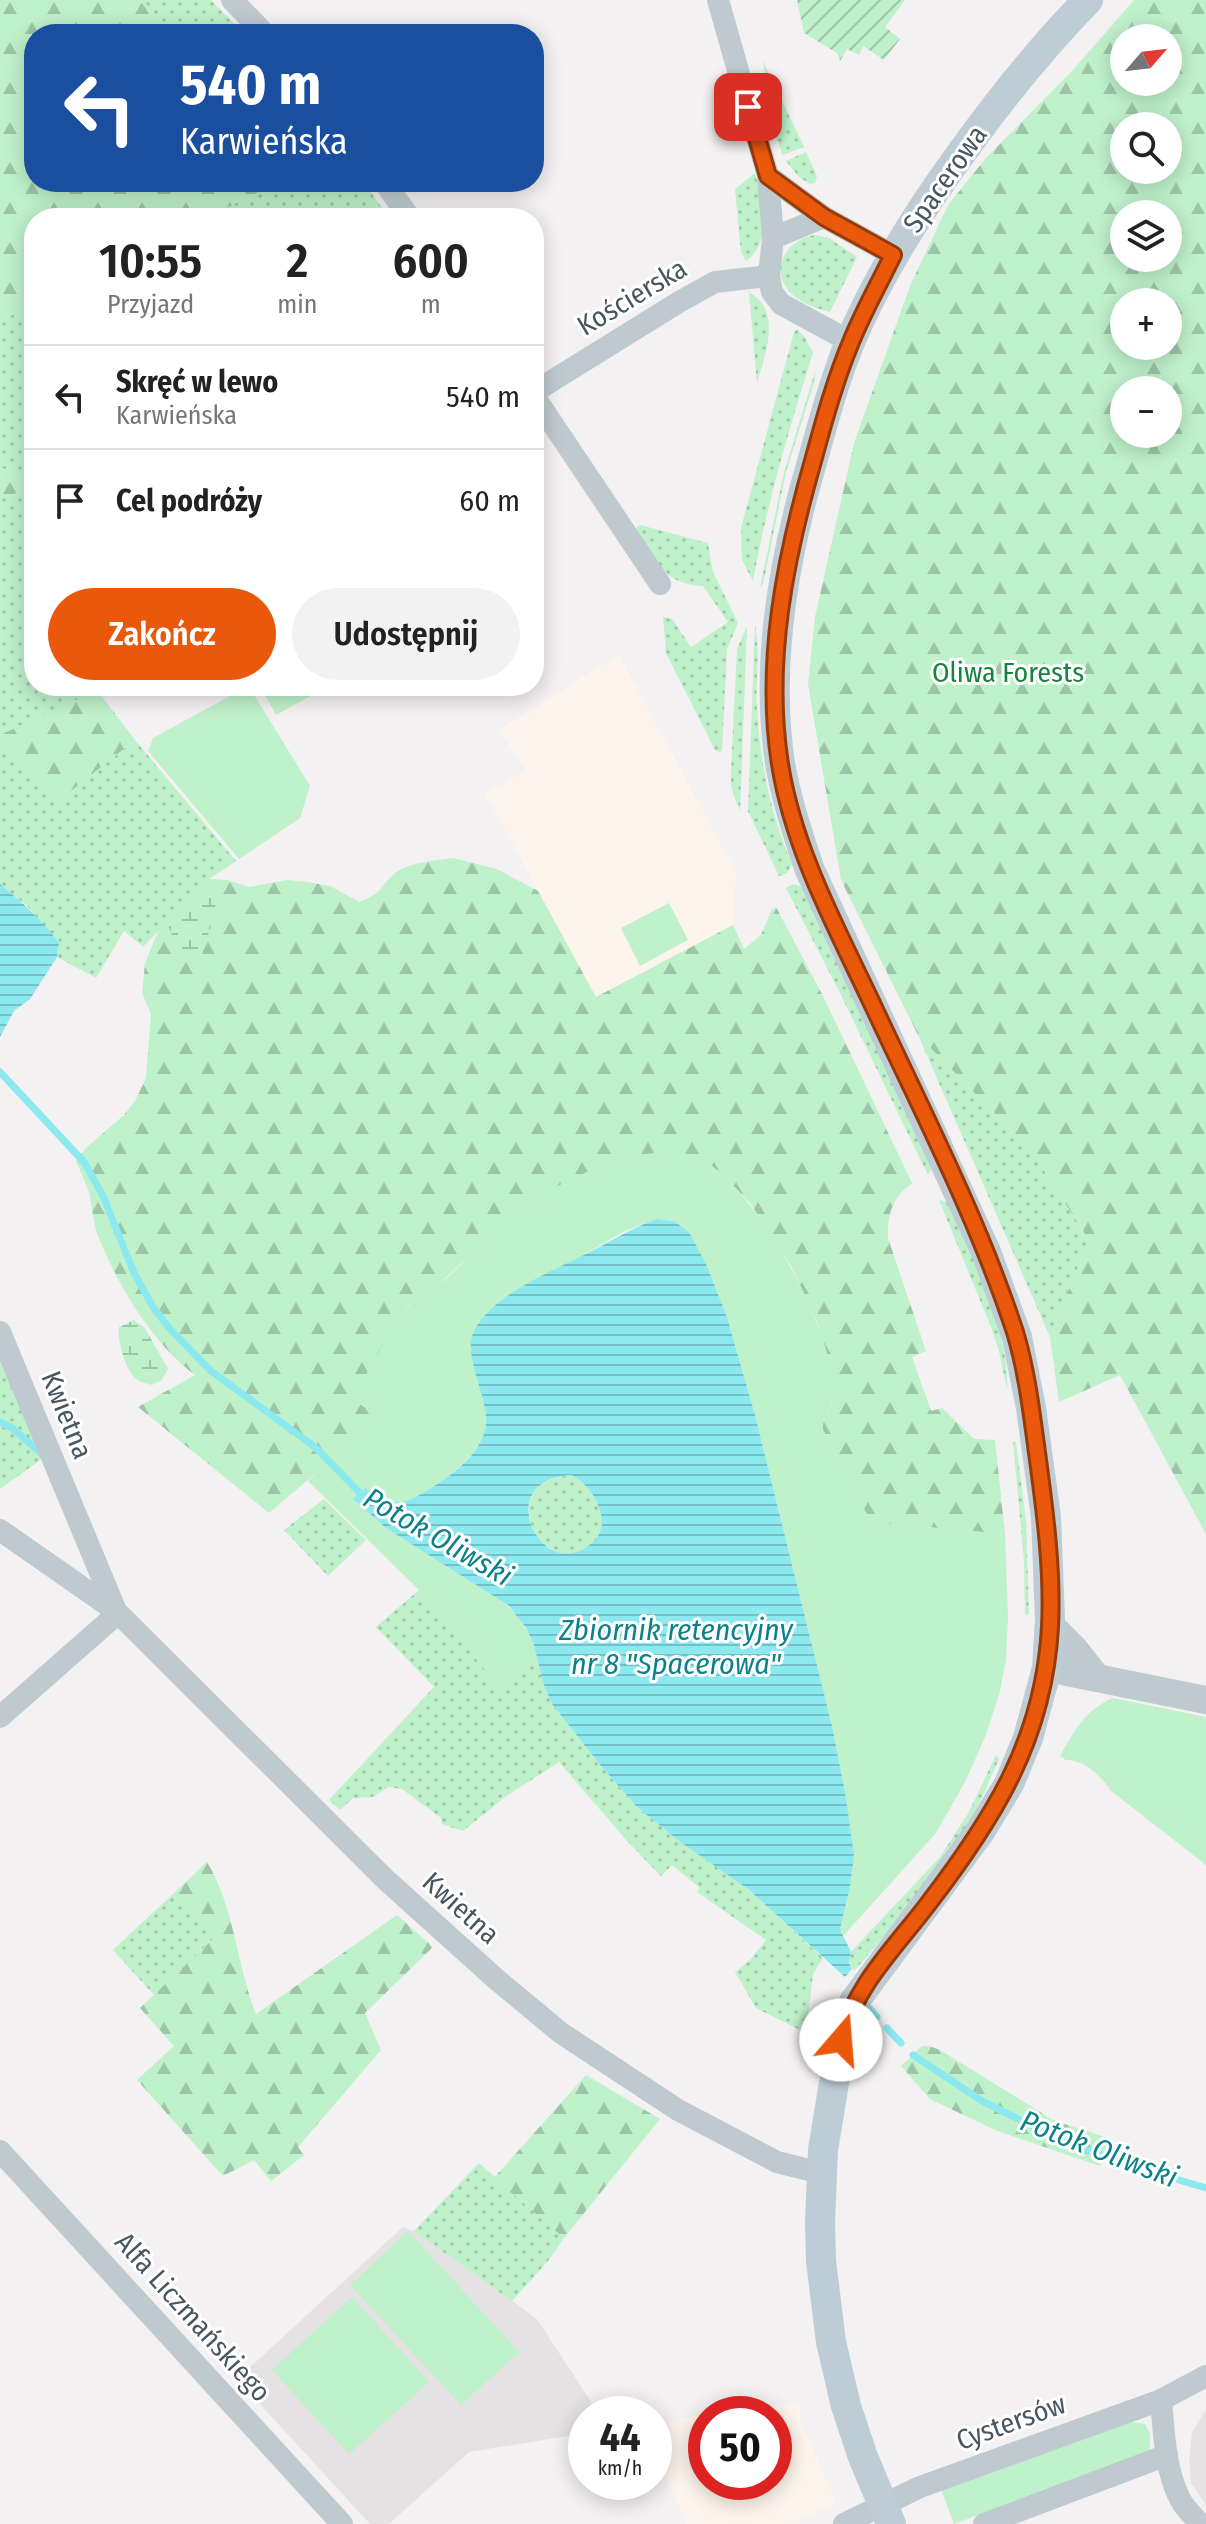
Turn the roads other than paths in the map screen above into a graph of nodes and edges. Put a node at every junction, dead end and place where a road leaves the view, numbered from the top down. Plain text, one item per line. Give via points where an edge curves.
1 (232, 0) edge
2 (718, 0) edge
3 (1088, 0) edge
4 (255, 24) edge
5 (768, 176) junction
6 (824, 217) junction
7 (773, 238) junction
8 (893, 255) junction
9 (769, 276) junction
10 (851, 342) junction
11 (544, 388) edge
12 (544, 409) edge
13 (660, 584) dead end
14 (0, 1332) edge
15 (0, 1530) edge
16 (116, 1611) junction
17 (1050, 1625) junction
18 (1047, 1668) junction
19 (1097, 1678) junction
20 (1206, 1700) edge
21 (0, 1717) edge
22 (0, 2151) edge
23 (821, 2173) junction
24 (1206, 2376) edge
25 (1161, 2400) junction
26 (1167, 2455) junction
27 (887, 2515) edge
28 (342, 2524) edge
29 (844, 2524) edge
30 (984, 2524) edge
31 (1200, 2524) edge

1 - 4 street
2 - 5 street
3 - 8 main road, Spacerowa via 1008,90 925,202
5 - 6 street
5 - 7 street
6 - 7 street
6 - 8 street
7 - 9 street
8 - 10 main road, Spacerowa
9 - 10 street via 781,304
9 - 11 street, Kościerska via 715,282
10 - 17 main road, Spacerowa via 795,523 778,615 775,714 780,763 809,868 953,1177 1017,1337 1046,1517
12 - 13 street, Kościerska
14 - 16 street, Kwietna
15 - 16 street, Kwietna
16 - 21 street
16 - 23 street, Kwietna via 385,1879 561,2033 678,2110 777,2162
17 - 18 main road, Spacerowa
17 - 19 street
18 - 19 street
18 - 23 main road, Spacerowa via 1009,1784 965,1853 854,2002 841,2040
19 - 20 street
22 - 28 street, Alfa Liczmańskiego
23 - 27 main road, Spacerowa via 821,2261 831,2342 846,2406
24 - 25 street, Cystersów
25 - 26 street
25 - 27 street, Cystersów via 920,2487
26 - 30 street
26 - 31 street via 1182,2503
27 - 29 street, Cystersów

